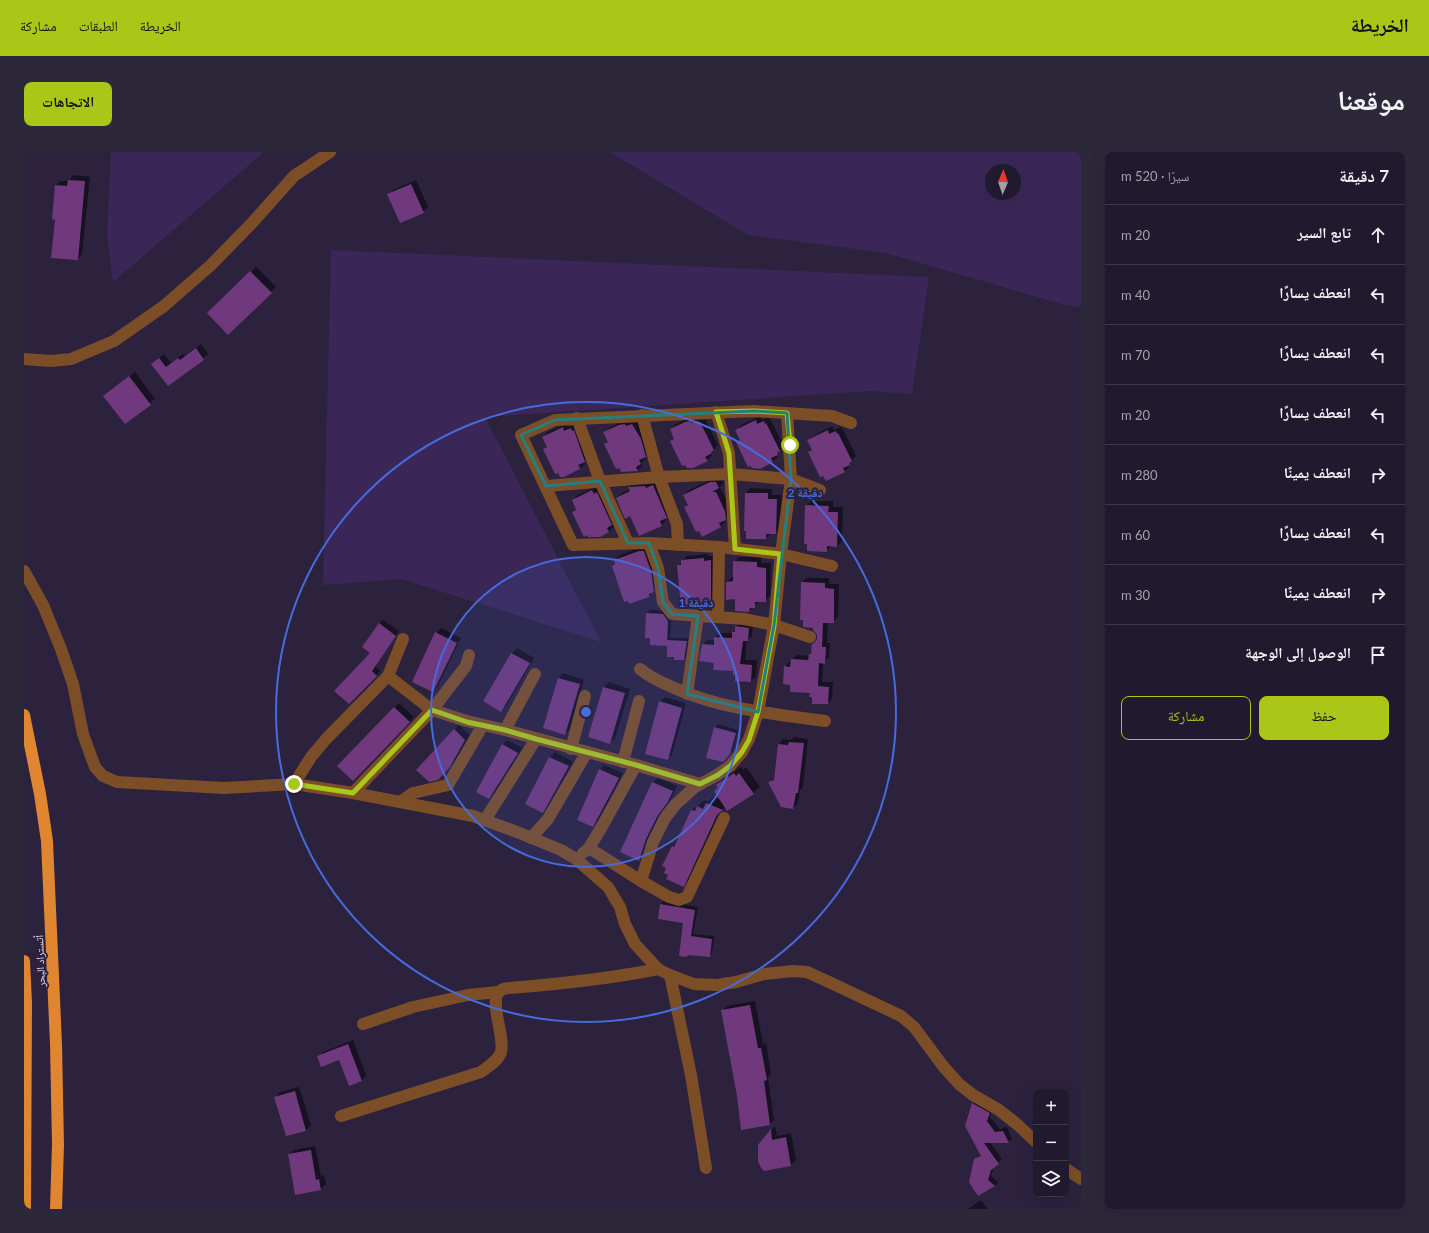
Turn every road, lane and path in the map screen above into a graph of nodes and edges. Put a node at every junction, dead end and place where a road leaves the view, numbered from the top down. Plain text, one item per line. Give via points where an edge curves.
1 (330, 152) edge
2 (24, 359) edge
3 (716, 412) junction
4 (787, 413) junction
5 (642, 415) junction
6 (577, 418) junction
7 (851, 423) dead end
8 (730, 474) junction
9 (659, 476) junction
10 (791, 479) junction
11 (600, 481) junction
12 (546, 486) junction
13 (820, 490) dead end
14 (628, 543) junction
15 (649, 543) junction
16 (678, 545) junction
17 (719, 547) junction
18 (735, 549) junction
19 (780, 554) junction
20 (832, 566) dead end
21 (24, 571) edge
22 (698, 616) junction
23 (718, 617) junction
24 (774, 626) junction
25 (810, 637) dead end
26 (403, 639) dead end
27 (469, 655) dead end
28 (640, 669) dead end
29 (535, 674) dead end
30 (388, 676) junction
31 (687, 694) junction
32 (585, 696) dead end
33 (639, 701) dead end
34 (432, 710) junction
35 (758, 712) junction
36 (24, 715) edge
37 (825, 721) dead end
38 (483, 725) junction
39 (505, 730) junction
40 (536, 739) junction
41 (571, 748) junction
42 (587, 752) junction
43 (623, 762) junction
44 (636, 765) junction
45 (294, 784) junction
46 (700, 784) junction
47 (353, 793) junction
48 (400, 802) junction
49 (724, 818) dead end
50 (485, 820) junction
51 (531, 838) junction
52 (589, 848) junction
53 (576, 859) junction
54 (641, 881) junction
55 (24, 961) edge
56 (658, 969) junction
57 (670, 975) junction
58 (498, 992) junction
59 (363, 1024) dead end
60 (342, 1116) dead end
61 (1033, 1139) edge
62 (706, 1168) dead end
63 (1069, 1171) edge
64 (1081, 1179) edge
65 (25, 1209) edge
66 (56, 1209) edge

1 - 2 street via 294,176 211,265 164,306 114,341 71,358 51,361
3 - 4 street
3 - 5 street
3 - 8 street via 729,453
4 - 7 street via 832,416
4 - 10 street
5 - 6 street
5 - 9 street
6 - 11 street
6 - 12 street via 555,420 522,435
8 - 9 street
8 - 10 street
8 - 18 street
9 - 11 street
9 - 16 street via 677,524
10 - 13 street
10 - 19 street
11 - 12 street
11 - 14 street
12 - 14 street via 573,545
14 - 15 street
15 - 16 street
15 - 22 street via 658,568 663,602 672,614
16 - 17 street
17 - 18 street
17 - 23 street
18 - 19 street
19 - 20 street
19 - 24 street
21 - 45 street via 52,626 73,684 83,734 95,767 104,776 117,782 224,788
22 - 23 street
22 - 31 street
23 - 24 street via 744,619
24 - 25 street
24 - 35 street
26 - 30 street
27 - 34 street via 466,666
28 - 31 street via 649,677
29 - 39 street
30 - 34 street
30 - 45 street via 327,738
31 - 35 street via 718,704
32 - 41 street
33 - 43 street
34 - 38 street
34 - 47 street
35 - 37 street
35 - 46 street via 749,740 742,752 730,766
36 - 66 highway, أتستراد البحر via 40,794 48,854 56,1044
38 - 39 street
38 - 48 street via 448,785 413,793
39 - 40 street
40 - 41 street
40 - 50 street
41 - 42 street
42 - 43 street
42 - 51 street via 548,819
43 - 44 street
44 - 46 street
44 - 52 street
45 - 47 street
46 - 54 street via 687,793 665,818 653,842
47 - 48 street
48 - 50 street
49 - 54 street via 687,897 679,900
50 - 51 street
51 - 53 street
52 - 53 street
52 - 54 street
53 - 56 street via 608,887 620,907 635,944
55 - 65 highway, أتستراد البحر
56 - 57 street
56 - 58 street via 554,985 510,988
57 - 61 street via 694,984 717,985 764,974 807,972 901,1016 914,1027 959,1084 999,1110
57 - 62 street via 691,1075
58 - 59 street via 468,995 414,1007
58 - 60 street via 496,998 501,1051 490,1066 481,1072
63 - 64 street

